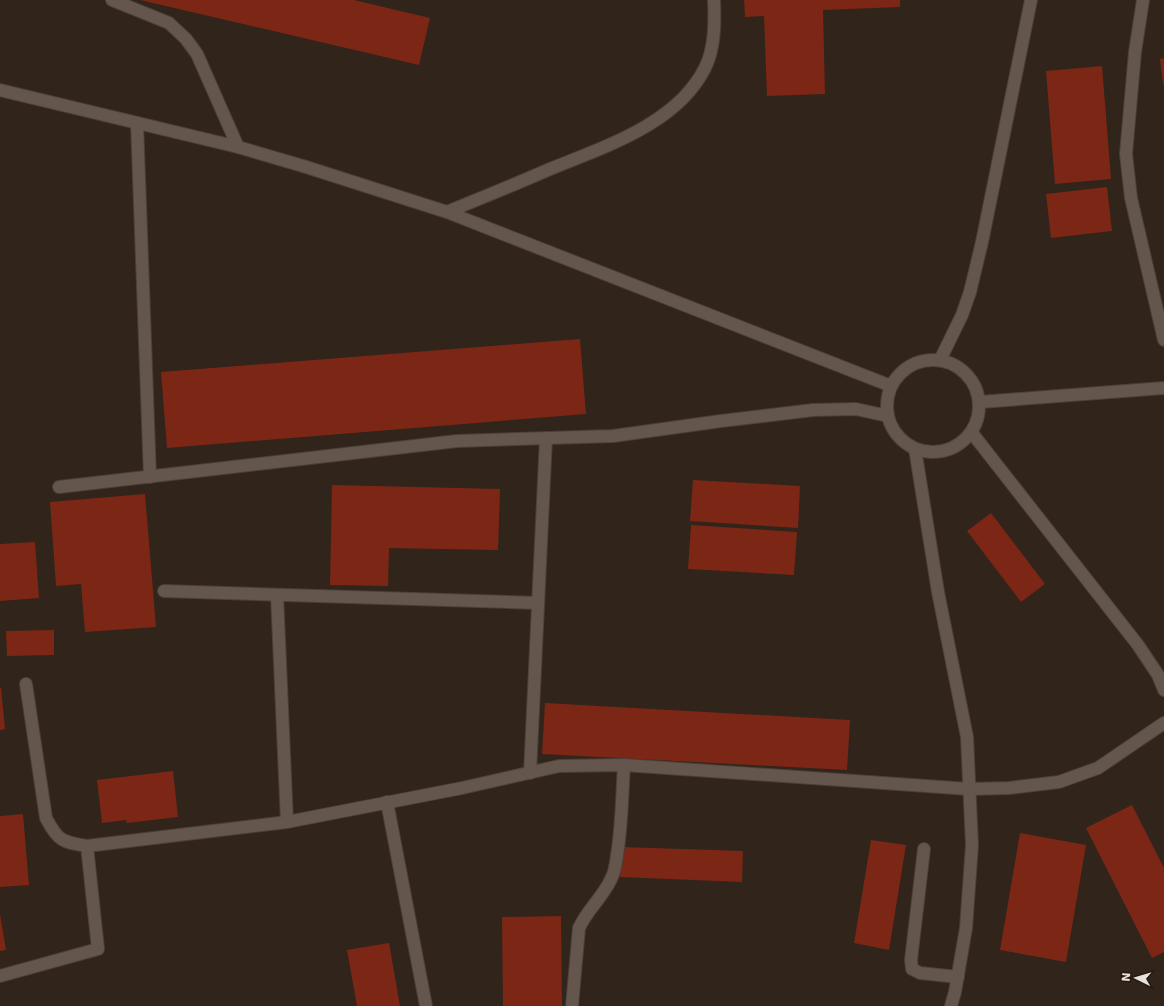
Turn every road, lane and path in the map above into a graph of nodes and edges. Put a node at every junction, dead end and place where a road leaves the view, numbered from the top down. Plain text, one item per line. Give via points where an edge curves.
1 (112, 0) edge
2 (714, 0) edge
3 (1031, 0) edge
4 (1143, 0) edge
5 (0, 90) edge
6 (137, 123) junction
7 (238, 148) junction
8 (447, 212) junction
9 (1164, 340) edge
10 (940, 360) junction
11 (891, 386) junction
12 (1164, 388) edge
13 (980, 402) junction
14 (888, 416) junction
15 (972, 432) junction
16 (546, 438) junction
17 (915, 449) junction
18 (150, 477) junction
19 (59, 487) dead end
20 (164, 591) dead end
21 (277, 595) junction
22 (538, 603) junction
23 (26, 684) dead end
24 (1164, 690) edge
25 (1164, 722) edge
26 (624, 765) junction
27 (530, 773) junction
28 (969, 790) junction
29 (387, 802) junction
30 (287, 822) junction
31 (87, 846) junction
32 (924, 849) dead end
33 (0, 976) edge
34 (958, 978) junction
35 (426, 1006) edge
36 (572, 1006) edge
37 (951, 1006) edge

1 - 7 lane via 169,23 186,38 198,54
2 - 8 lane via 712,48 705,68 689,92 668,112 616,142
3 - 10 lane via 970,292
4 - 9 lane via 1134,52 1126,154 1131,198
5 - 6 lane
6 - 7 lane
6 - 18 lane
7 - 8 lane
8 - 11 lane
10 - 11 lane via 925,360 911,365 899,374
10 - 13 lane via 954,364 967,374 976,387
11 - 14 lane via 887,401
12 - 13 lane
13 - 15 lane via 978,418
14 - 16 lane via 856,409 833,409 613,436
14 - 17 lane via 893,430 902,441
15 - 17 lane via 960,444 946,451 930,453
15 - 24 lane via 1138,645 1158,675
16 - 18 lane via 457,441
16 - 22 lane
17 - 28 lane via 938,592 967,737
18 - 19 lane
20 - 21 lane
21 - 22 lane
21 - 30 lane
22 - 27 lane
23 - 31 lane via 46,818 55,835 70,843
25 - 28 lane via 1098,768 1065,780 1008,788
26 - 27 lane via 559,766
26 - 28 lane
26 - 36 lane via 616,862 612,879 579,928
27 - 29 lane
28 - 34 lane via 972,845 966,928
29 - 30 lane
29 - 35 lane
30 - 31 lane
31 - 33 lane via 98,949
32 - 34 lane via 912,969 920,973
34 - 37 lane

